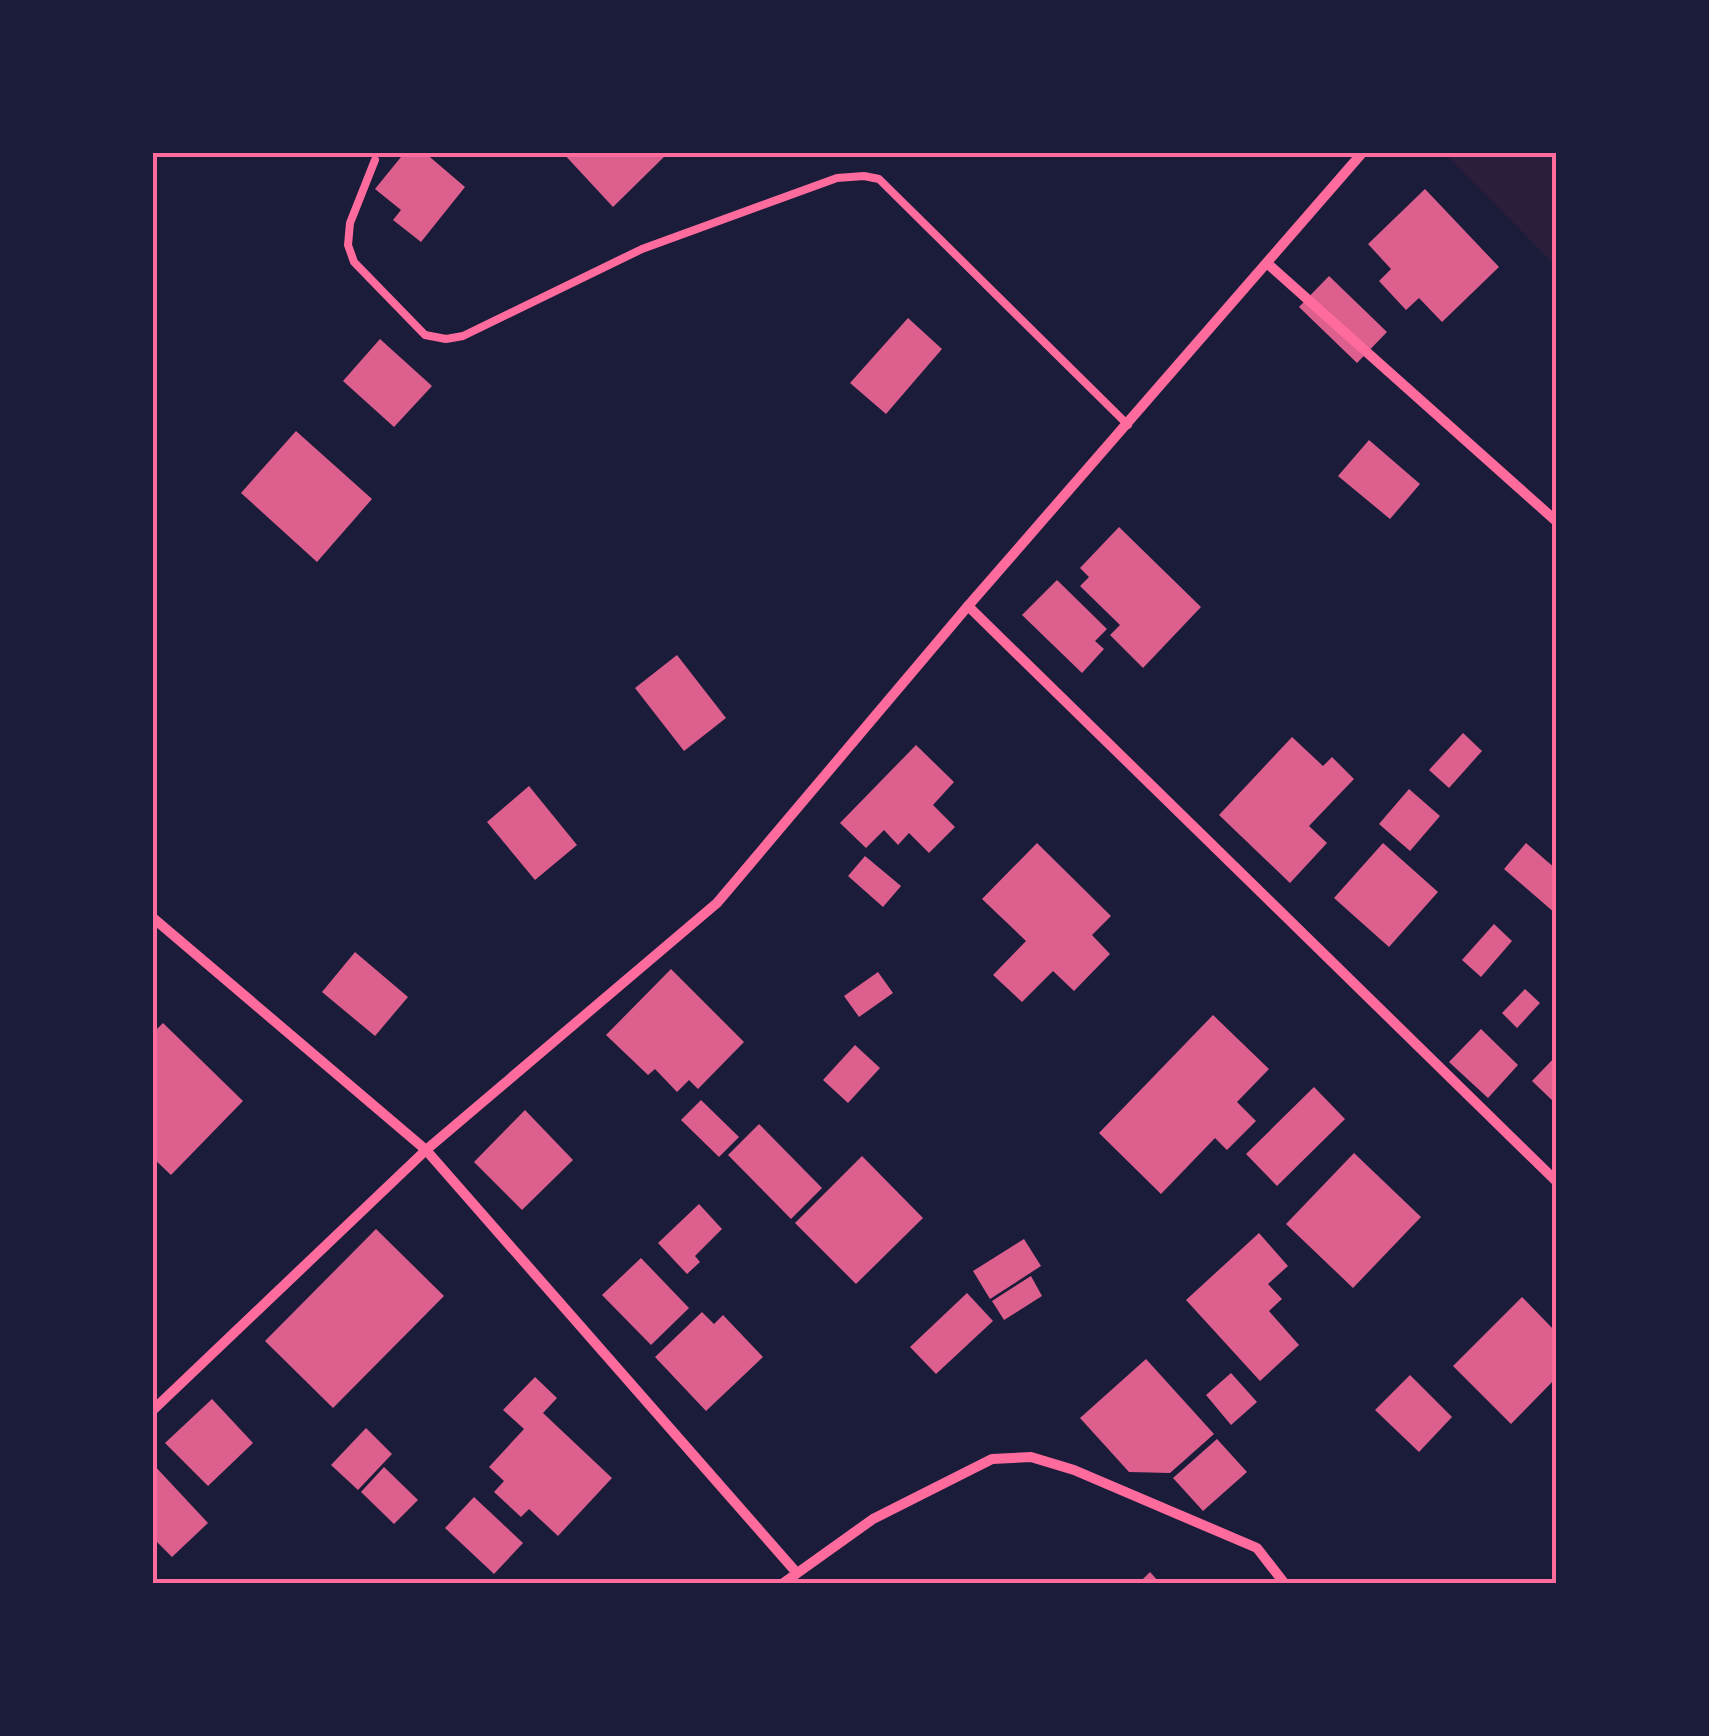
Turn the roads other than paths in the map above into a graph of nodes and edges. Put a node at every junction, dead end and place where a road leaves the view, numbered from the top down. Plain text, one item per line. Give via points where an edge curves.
1 (1363, 152) edge
2 (375, 160) dead end
3 (1268, 264) junction
4 (1128, 425) junction
5 (1556, 521) edge
6 (968, 606) junction
7 (152, 917) edge
8 (426, 1150) junction
9 (1556, 1180) edge
10 (152, 1411) edge
11 (796, 1572) junction
12 (782, 1584) edge
13 (1285, 1584) edge

1 - 3 street
2 - 4 lane via 350,223 354,262 425,335 446,339 642,249 837,178 879,179
3 - 4 street
3 - 5 street
4 - 6 street
6 - 8 street via 717,903
6 - 9 street
7 - 8 street
8 - 10 street
8 - 11 street
11 - 12 street
11 - 13 street via 874,1519 992,1460 1030,1457 1257,1548

